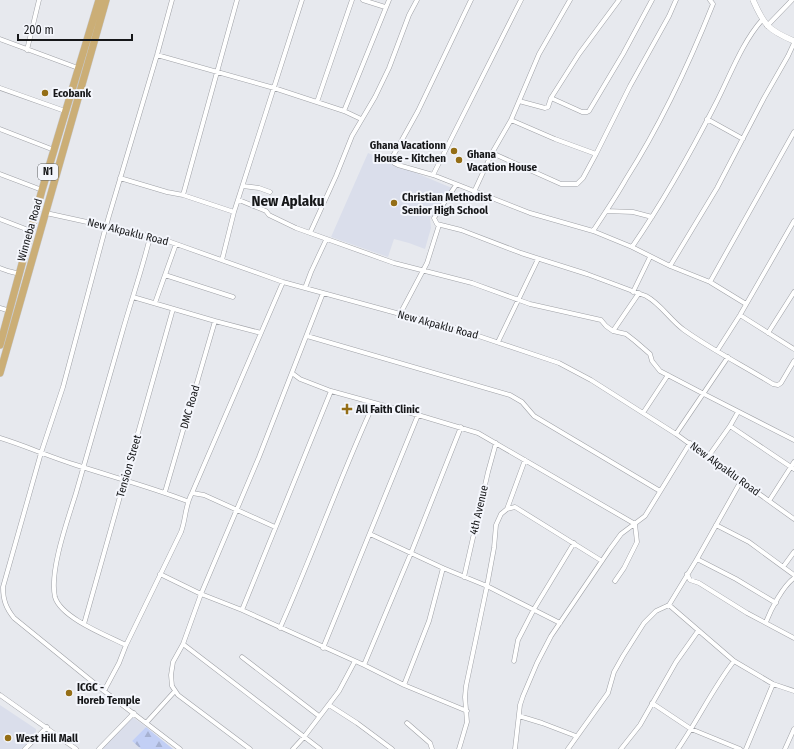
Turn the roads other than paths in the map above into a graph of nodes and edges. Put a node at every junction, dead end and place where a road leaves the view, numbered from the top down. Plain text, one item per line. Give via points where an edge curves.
1 (39, 0) edge
2 (99, 0) edge
3 (106, 0) edge
4 (172, 0) edge
5 (237, 0) edge
6 (302, 0) edge
7 (352, 0) edge
8 (363, 0) edge
9 (389, 0) edge
10 (417, 0) edge
11 (471, 0) edge
12 (521, 0) edge
13 (570, 0) edge
14 (619, 0) edge
15 (676, 0) edge
16 (710, 0) edge
17 (753, 0) edge
18 (792, 0) edge
19 (650, 1) edge
20 (385, 7) junction
21 (762, 20) junction
22 (767, 26) junction
23 (0, 39) edge
24 (794, 42) edge
25 (28, 50) junction
26 (157, 55) junction
27 (78, 68) junction
28 (217, 72) junction
29 (0, 88) edge
30 (274, 88) junction
31 (551, 98) junction
32 (519, 101) junction
33 (317, 102) junction
34 (65, 111) junction
35 (344, 111) junction
36 (361, 119) junction
37 (707, 119) junction
38 (511, 120) junction
39 (0, 129) edge
40 (794, 132) edge
41 (743, 138) junction
42 (54, 150) junction
43 (492, 153) junction
44 (596, 154) junction
45 (0, 174) edge
46 (433, 175) junction
47 (120, 178) junction
48 (456, 185) junction
49 (243, 186) junction
50 (42, 190) junction
51 (270, 192) dead end
52 (474, 192) junction
53 (183, 195) junction
54 (239, 200) junction
55 (606, 211) junction
56 (234, 212) junction
57 (46, 213) junction
58 (652, 217) junction
59 (0, 219) edge
60 (794, 221) edge
61 (440, 225) junction
62 (106, 226) junction
63 (32, 231) junction
64 (593, 231) junction
65 (310, 233) junction
66 (150, 237) junction
67 (326, 240) junction
68 (176, 244) junction
69 (632, 247) junction
70 (650, 257) junction
71 (538, 259) junction
72 (222, 260) junction
73 (670, 266) junction
74 (0, 268) edge
75 (422, 270) junction
76 (20, 274) junction
77 (165, 275) junction
78 (283, 282) junction
79 (710, 282) junction
80 (305, 288) junction
81 (633, 292) junction
82 (794, 292) edge
83 (639, 293) junction
84 (323, 294) junction
85 (133, 297) junction
86 (232, 297) dead end
87 (518, 298) junction
88 (155, 303) junction
89 (746, 304) junction
90 (0, 308) edge
91 (173, 309) junction
92 (10, 311) junction
93 (400, 314) junction
94 (740, 315) junction
95 (214, 321) junction
96 (613, 330) junction
97 (261, 333) junction
98 (768, 333) junction
99 (307, 336) junction
100 (498, 342) junction
101 (0, 345) edge
102 (794, 349) edge
103 (717, 351) junction
104 (728, 357) junction
105 (794, 361) edge
106 (0, 373) edge
107 (292, 373) junction
108 (668, 375) junction
109 (332, 391) junction
110 (704, 394) junction
111 (374, 403) junction
112 (738, 412) junction
113 (643, 414) junction
114 (418, 415) junction
115 (730, 426) junction
116 (461, 427) junction
117 (676, 434) junction
118 (0, 438) edge
119 (794, 440) edge
120 (496, 443) junction
121 (690, 443) junction
122 (41, 453) junction
123 (708, 457) junction
124 (525, 460) junction
125 (794, 462) edge
126 (83, 467) junction
127 (792, 468) edge
128 (124, 481) junction
129 (741, 481) junction
130 (660, 491) junction
131 (165, 492) junction
132 (192, 493) junction
133 (188, 501) junction
134 (769, 501) junction
135 (508, 509) junction
136 (237, 510) junction
137 (794, 519) edge
138 (635, 524) junction
139 (716, 525) junction
140 (275, 527) junction
141 (370, 534) junction
142 (574, 544) junction
143 (794, 552) edge
144 (411, 553) junction
145 (697, 559) junction
146 (602, 561) junction
147 (783, 567) junction
148 (443, 568) junction
149 (160, 574) junction
150 (687, 574) junction
151 (794, 576) edge
152 (464, 577) junction
153 (615, 581) dead end
154 (487, 586) junction
155 (202, 594) junction
156 (776, 603) junction
157 (669, 605) junction
158 (534, 609) junction
159 (242, 610) junction
160 (766, 622) junction
161 (560, 623) junction
162 (84, 624) junction
163 (280, 628) junction
164 (698, 631) junction
165 (794, 638) edge
166 (183, 644) junction
167 (126, 645) junction
168 (322, 648) junction
169 (242, 657) dead end
170 (355, 661) junction
171 (514, 661) dead end
172 (734, 661) junction
173 (364, 665) junction
174 (404, 684) junction
175 (773, 684) junction
176 (104, 691) junction
177 (175, 691) junction
178 (794, 691) edge
179 (0, 695) edge
180 (652, 703) junction
181 (329, 705) junction
182 (467, 711) junction
183 (134, 713) junction
184 (319, 716) junction
185 (519, 716) junction
186 (146, 723) junction
187 (407, 723) dead end
188 (47, 727) junction
189 (692, 729) junction
190 (794, 729) edge
191 (576, 736) junction
192 (304, 737) junction
193 (25, 749) edge
194 (76, 749) edge
195 (99, 749) edge
196 (180, 749) edge
197 (250, 749) edge
198 (293, 749) edge
199 (320, 749) edge
200 (392, 749) edge
201 (432, 749) edge
202 (460, 749) edge
203 (515, 749) edge
204 (568, 749) edge
205 (621, 749) edge
206 (678, 749) edge
207 (740, 749) edge
208 (746, 749) edge
209 (785, 749) edge

1 - 25 street
2 - 27 highway, Winneba Road / N1
3 - 57 highway, Winneba Road / N1
4 - 26 street
5 - 28 street
6 - 30 street
7 - 33 street
8 - 20 street
9 - 20 street
10 - 36 street via 389,68
11 - 46 street via 418,111 393,156 393,161 398,165
12 - 46 street
13 - 32 street via 539,54
14 - 31 street via 579,54
15 - 44 street
16 - 55 street via 714,4 680,80 627,178
17 - 21 street
18 - 22 street
19 - 31 street via 623,54 589,111 582,112
20 - 35 street
21 - 22 street
21 - 37 street via 746,42
22 - 24 street
23 - 25 street
24 - 41 street
25 - 27 street
26 - 28 street
26 - 47 street
27 - 34 highway, Winneba Road / N1
28 - 30 street
28 - 53 street
29 - 34 street
30 - 33 street
30 - 49 street
31 - 32 street via 548,107 545,108
32 - 38 street
33 - 35 street
34 - 42 highway, Winneba Road / N1
35 - 36 street
36 - 65 street
37 - 41 street
37 - 58 street
38 - 43 street
38 - 44 street
39 - 42 street
40 - 79 street
41 - 73 street via 717,188
42 - 50 highway, Winneba Road / N1
43 - 44 street via 565,185 577,184 580,181
43 - 52 street
45 - 50 street
46 - 48 street
47 - 53 street
47 - 62 street
48 - 52 street
48 - 61 street via 434,218 436,224
49 - 51 street
49 - 54 street
50 - 63 highway, Winneba Road / N1
52 - 64 street
53 - 56 street
54 - 56 street
54 - 65 street
55 - 58 street via 633,212
55 - 64 street
56 - 72 street
57 - 62 street, New Akpaklu Road
57 - 106 highway, Winneba Road / N1
58 - 69 street
59 - 63 street
60 - 89 street
61 - 71 street via 461,230
61 - 75 street via 427,263
62 - 66 street, New Akpaklu Road
62 - 122 street via 63,387
63 - 76 highway, Winneba Road / N1
64 - 69 street
65 - 67 street
66 - 68 street, New Akpaklu Road
66 - 85 street
67 - 75 street
67 - 80 street
68 - 72 street, New Akpaklu Road
68 - 77 street
69 - 70 street
70 - 73 street
70 - 81 street
71 - 81 street
71 - 87 street
72 - 78 street, New Akpaklu Road
73 - 79 street
74 - 76 street
75 - 87 street via 478,284
75 - 93 street
76 - 92 highway, Winneba Road / N1
77 - 86 street
77 - 88 street
78 - 80 street, New Akpaklu Road
78 - 97 street
79 - 89 street
80 - 84 street, New Akpaklu Road
81 - 83 street
82 - 98 street
83 - 96 street
83 - 103 street via 654,300 683,329
84 - 93 street, New Akpaklu Road
84 - 99 street
85 - 88 street
85 - 126 street
87 - 96 street via 530,304 601,320
87 - 100 street
88 - 91 street
89 - 94 street
90 - 92 street
91 - 95 street
91 - 128 street, Tension Street
92 - 101 highway, Winneba Road / N1
93 - 100 street, New Akpaklu Road via 432,321
94 - 98 street
94 - 103 street
95 - 97 street
95 - 131 street, DMC Road
96 - 108 street via 626,334 635,341 650,354 660,371
97 - 132 street
98 - 102 street
99 - 107 street
99 - 130 street via 510,394 522,402 534,416
100 - 113 street, New Akpaklu Road via 566,366
103 - 104 street
104 - 105 street via 778,385
104 - 110 street
107 - 109 street via 300,379
107 - 136 street
108 - 110 street
108 - 113 street
109 - 111 street
109 - 140 street
110 - 112 street
110 - 117 street
111 - 114 street
111 - 163 street
112 - 115 street
112 - 119 street
113 - 117 street, New Akpaklu Road
114 - 116 street
114 - 141 street
115 - 123 street
115 - 127 street
116 - 120 street
116 - 144 street
117 - 121 street, New Akpaklu Road
118 - 122 street
120 - 124 street
120 - 152 street, 4th Avenue
121 - 123 street, New Akpaklu Road
121 - 130 street
122 - 126 street
122 - 176 street via 3,586 4,599 14,618
123 - 129 street, New Akpaklu Road
124 - 135 street
124 - 138 street
125 - 127 street
126 - 128 street
126 - 162 street via 55,571 54,586 61,607
127 - 134 street
128 - 131 street
128 - 162 street, Tension Street
129 - 134 street, New Akpaklu Road
129 - 139 street
130 - 138 street via 645,516
131 - 133 street
132 - 133 street
132 - 136 street via 204,495
133 - 149 street via 184,524
134 - 137 street, New Akpaklu Road
135 - 142 street via 515,507
135 - 154 street via 501,514 496,525
136 - 140 street
136 - 155 street
138 - 146 street via 621,534
138 - 153 street via 637,542
139 - 145 street
139 - 147 street via 749,542
140 - 159 street
141 - 144 street
141 - 168 street
142 - 146 street
142 - 158 street
143 - 147 street
144 - 148 street
144 - 173 street
145 - 150 street
145 - 156 street
146 - 161 street
147 - 151 street
148 - 152 street
148 - 174 street via 429,621
149 - 155 street
149 - 167 street
150 - 157 street
150 - 160 street via 690,580
151 - 156 street
152 - 154 street
154 - 158 street
154 - 182 street via 466,686
155 - 159 street
155 - 166 street
156 - 160 street
157 - 164 street
157 - 191 street via 656,611 644,623 614,672 608,693
158 - 161 street
158 - 171 street via 518,640
159 - 163 street
160 - 165 street
161 - 185 street via 537,663 523,696
162 - 167 street
163 - 168 street
164 - 172 street
164 - 180 street
166 - 177 street via 173,662 171,675
166 - 192 street
167 - 176 street
168 - 170 street
169 - 184 street
170 - 173 street
170 - 181 street
172 - 175 street
172 - 189 street via 723,674
173 - 174 street
174 - 182 street
175 - 178 street
175 - 208 street
176 - 183 street
177 - 186 street
177 - 197 street
179 - 188 street
180 - 189 street
180 - 205 street via 640,725
181 - 184 street
181 - 200 street
182 - 202 street
183 - 186 street
183 - 195 street
184 - 192 street
185 - 191 street
185 - 203 street
186 - 196 street
187 - 201 street via 430,743
188 - 193 street
188 - 194 street
189 - 206 street
189 - 207 street
190 - 209 street
191 - 204 street
192 - 198 street
192 - 199 street

